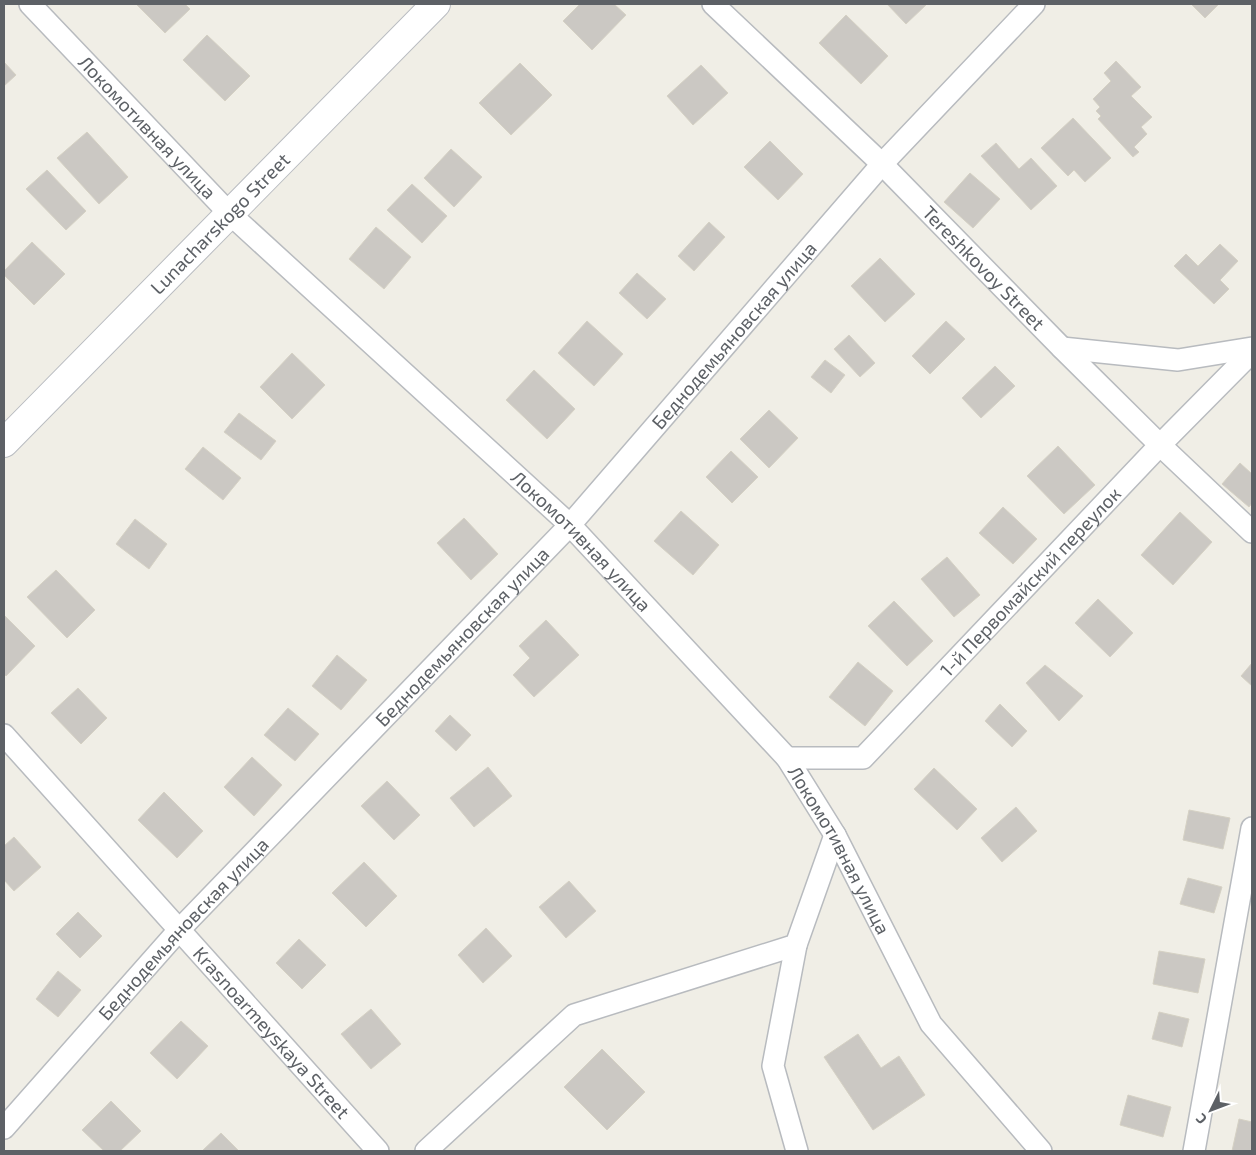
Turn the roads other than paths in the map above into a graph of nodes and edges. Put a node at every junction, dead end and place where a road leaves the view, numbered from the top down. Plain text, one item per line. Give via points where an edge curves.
1 (30, 4) edge
2 (436, 4) edge
3 (713, 4) edge
4 (1034, 4) edge
5 (882, 164) junction
6 (229, 213) junction
7 (1062, 348) junction
8 (1252, 348) edge
9 (1252, 352) edge
10 (4, 443) edge
11 (1160, 445) junction
12 (570, 525) junction
13 (1252, 532) edge
14 (4, 735) edge
15 (787, 758) junction
16 (1252, 828) edge
17 (835, 835) junction
18 (179, 930) junction
19 (796, 945) junction
20 (4, 1128) edge
21 (378, 1151) edge
22 (426, 1151) edge
23 (798, 1151) edge
24 (1041, 1151) edge
25 (1194, 1151) edge

1 - 6 street, Локомотивная улица
2 - 6 main road, Lunacharskogo Street
3 - 5 street, Tereshkovoy Street
4 - 5 street, Беднодемьяновская улица
5 - 7 street, Tereshkovoy Street
5 - 12 street, Беднодемьяновская улица
6 - 10 main road, Lunacharskogo Street
6 - 12 street, Локомотивная улица
7 - 8 street via 1178,360
7 - 11 street, Tereshkovoy Street
9 - 11 street, 1-й Первомайский переулок
11 - 13 street, Tereshkovoy Street
11 - 15 street, 1-й Первомайский переулок via 863,758
12 - 15 street, Локомотивная улица
12 - 18 street, Беднодемьяновская улица
14 - 18 street, Krasnoarmeyskaya Street
15 - 17 street, Локомотивная улица
16 - 25 street
17 - 19 street
17 - 24 street, Локомотивная улица via 932,1024
18 - 20 street, Беднодемьяновская улица
18 - 21 street, Krasnoarmeyskaya Street
19 - 22 street via 574,1015
19 - 23 street via 772,1066

